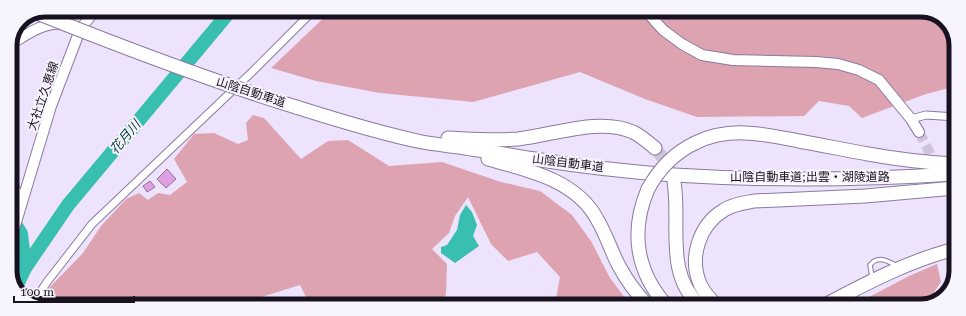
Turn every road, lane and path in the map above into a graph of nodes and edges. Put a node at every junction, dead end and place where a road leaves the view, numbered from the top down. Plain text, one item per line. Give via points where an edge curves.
1 (47, 17) edge
2 (59, 17) edge
3 (90, 17) edge
4 (307, 17) edge
5 (651, 17) edge
6 (80, 30) junction
7 (18, 40) edge
8 (296, 104) junction
9 (949, 117) edge
10 (911, 119) junction
11 (919, 132) tunnel mouth
12 (423, 139) junction
13 (655, 148) tunnel mouth
14 (949, 163) edge
15 (949, 174) edge
16 (669, 178) junction
17 (949, 189) edge
18 (17, 191) edge
19 (23, 200) junction
20 (17, 220) edge
21 (949, 250) edge
22 (949, 258) edge
23 (37, 297) edge
24 (642, 299) edge
25 (661, 299) edge
26 (694, 299) edge
27 (711, 299) edge
28 (838, 299) edge
29 (855, 299) edge

1 - 8 highway, 山陰自動車道, bridge via 171,65 237,88
2 - 8 highway, 山陰自動車道
3 - 6 street, 大社立久恵線
4 - 23 street via 92,224
5 - 10 street via 663,30 702,55 733,60 838,64 859,70 879,80
6 - 7 street via 53,23
6 - 19 street, 大社立久恵線 via 52,106
8 - 12 highway, 山陰自動車道 via 383,133
9 - 10 street via 926,115
10 - 11 street
12 - 13 highway via 496,140 609,126 633,132
12 - 16 highway, 山陰自動車道 via 540,160
12 - 24 highway via 529,171 561,184 583,199 597,218 619,266
14 - 25 highway, bridge via 869,154 748,132 716,135 695,142 665,164 655,177 642,204 639,218 637,233 641,262 652,287
15 - 16 highway, 山陰自動車道;出雲・湖陵道路 via 821,179
16 - 26 highway via 676,206 677,262 681,277
17 - 27 highway via 865,196 754,201 725,209 713,218 705,229 696,253 697,275
18 - 19 street
19 - 20 street, 大社立久恵線
21 - 28 highway via 899,268
22 - 29 highway via 909,272

